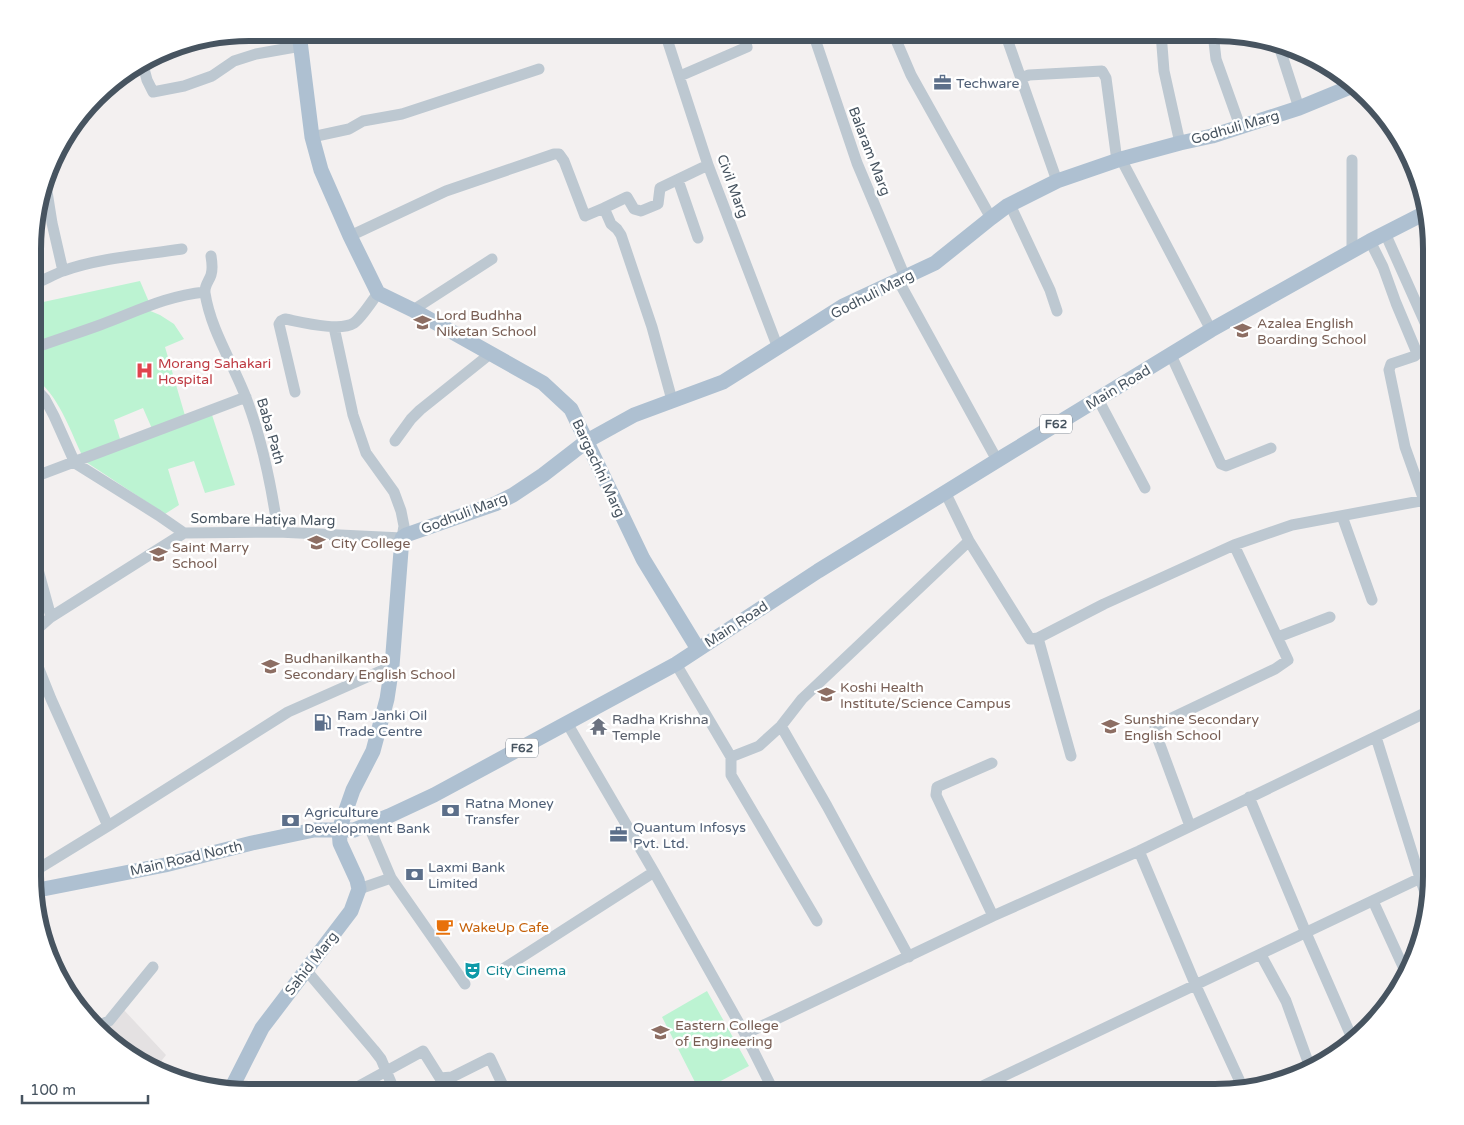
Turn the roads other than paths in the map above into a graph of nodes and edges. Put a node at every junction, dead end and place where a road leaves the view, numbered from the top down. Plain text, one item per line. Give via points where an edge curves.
1 (294, 41) edge
2 (300, 41) edge
3 (668, 41) edge
4 (745, 41) edge
5 (816, 41) edge
6 (896, 41) edge
7 (1008, 41) edge
8 (1162, 41) edge
9 (1214, 41) edge
10 (1281, 52) edge
11 (539, 68) dead end
12 (144, 70) edge
13 (680, 76) junction
14 (1021, 78) junction
15 (1344, 86) edge
16 (1299, 108) junction
17 (1240, 126) junction
18 (312, 137) junction
19 (1180, 143) junction
20 (1119, 160) junction
21 (1352, 160) dead end
22 (708, 165) junction
23 (678, 180) junction
24 (1057, 181) junction
25 (48, 197) edge
26 (1009, 205) junction
27 (604, 208) junction
28 (1420, 216) edge
29 (991, 218) junction
30 (1421, 220) edge
31 (1386, 235) junction
32 (350, 236) junction
33 (698, 238) dead end
34 (1371, 243) junction
35 (182, 249) dead end
36 (1352, 251) junction
37 (211, 256) dead end
38 (492, 259) dead end
39 (63, 271) junction
40 (902, 278) junction
41 (41, 281) edge
42 (205, 292) junction
43 (378, 293) junction
44 (413, 310) junction
45 (1057, 311) dead end
46 (1423, 318) edge
47 (334, 327) junction
48 (1211, 330) junction
49 (41, 346) edge
50 (778, 348) junction
51 (490, 354) junction
52 (1172, 357) junction
53 (295, 392) dead end
54 (41, 395) edge
55 (246, 397) junction
56 (672, 400) junction
57 (1099, 401) junction
58 (395, 441) dead end
59 (588, 441) junction
60 (1272, 448) dead end
61 (997, 460) junction
62 (75, 463) junction
63 (41, 475) edge
64 (1145, 488) dead end
65 (1423, 488) edge
66 (945, 494) junction
67 (1423, 501) edge
68 (1342, 516) junction
69 (278, 532) junction
70 (184, 533) junction
71 (402, 538) junction
72 (969, 541) junction
73 (1234, 545) junction
74 (41, 582) edge
75 (1372, 600) dead end
76 (50, 617) junction
77 (1330, 617) dead end
78 (41, 625) edge
79 (1278, 637) junction
80 (1038, 638) junction
81 (698, 649) junction
82 (676, 664) junction
83 (392, 666) junction
84 (41, 673) edge
85 (1423, 714) edge
86 (568, 722) junction
87 (781, 726) junction
88 (1376, 737) junction
89 (1071, 756) dead end
90 (732, 757) junction
91 (992, 763) dead end
92 (1249, 798) junction
93 (368, 824) junction
94 (108, 826) junction
95 (1190, 826) junction
96 (339, 830) junction
97 (1139, 851) junction
98 (41, 867) edge
99 (654, 872) junction
100 (1423, 877) edge
101 (391, 878) junction
102 (1420, 878) junction
103 (1422, 885) edge
104 (42, 889) edge
105 (359, 889) junction
106 (1373, 901) junction
107 (993, 916) junction
108 (817, 921) dead end
109 (1306, 933) junction
110 (1261, 955) junction
111 (909, 956) junction
112 (1402, 965) edge
113 (153, 967) dead end
114 (504, 969) dead end
115 (306, 970) junction
116 (465, 984) dead end
117 (1196, 986) junction
118 (103, 1024) edge
119 (745, 1034) junction
120 (1350, 1034) edge
121 (1308, 1061) edge
122 (386, 1072) junction
123 (1240, 1082) edge
124 (234, 1083) edge
125 (363, 1084) edge
126 (391, 1084) edge
127 (502, 1084) edge
128 (770, 1084) edge
129 (987, 1084) edge

1 - 12 street via 234,61 212,76 153,92
2 - 18 main road
3 - 13 street, Civil Marg
4 - 13 street via 747,47
5 - 40 street, Balaram Marg via 857,163
6 - 29 street via 911,75
7 - 14 street
8 - 19 street via 1164,71
9 - 17 street via 1216,59
10 - 16 street
11 - 18 street via 402,114 363,121 349,129
13 - 22 street, Civil Marg
14 - 20 street via 1102,70
14 - 24 street
15 - 16 main road, Godhuli Marg
16 - 17 main road, Godhuli Marg
17 - 19 main road, Godhuli Marg
18 - 32 main road via 321,170
19 - 20 main road, Godhuli Marg
20 - 24 main road, Godhuli Marg
20 - 48 street
21 - 36 street
22 - 23 street
22 - 50 street, Civil Marg
23 - 27 street via 660,188 658,204 641,211 634,209 627,197
23 - 33 street
24 - 26 main road, Godhuli Marg
25 - 39 street
26 - 29 main road, Godhuli Marg
26 - 45 street
27 - 32 street via 585,216 564,161 559,154 554,154 446,191
27 - 56 street via 611,224 621,235
28 - 31 main road, Main Road / F62
29 - 40 main road, Godhuli Marg via 935,263
30 - 31 main road, Main Road / F62
31 - 34 main road, Main Road / F62
31 - 46 street
32 - 43 main road
34 - 36 main road, Main Road / F62
34 - 52 main road, Main Road / F62
34 - 65 street via 1417,353 1391,364 1389,370 1405,447
35 - 39 street
36 - 48 main road, Main Road / F62
37 - 42 street via 212,272
38 - 44 street
39 - 41 street
40 - 50 main road, Godhuli Marg via 843,306
40 - 61 street, Balaram Marg
42 - 49 street via 185,294 144,307
42 - 55 street, Baba Path via 217,332
43 - 44 main road, Bargachhi Marg
43 - 47 street via 355,322
44 - 51 main road, Bargachhi Marg
47 - 53 street via 285,319 279,324
47 - 71 street via 353,415 366,453 394,492 404,526
48 - 52 main road, Main Road / F62
50 - 56 main road, Godhuli Marg via 723,382
51 - 58 street via 420,410
51 - 59 main road, Bargachhi Marg via 543,383 571,409
52 - 57 main road, Main Road / F62
52 - 60 street via 1220,464 1226,466
54 - 62 street
55 - 62 street
55 - 69 street, Baba Path via 264,456
56 - 59 main road, Godhuli Marg via 634,415
57 - 61 main road, Main Road / F62
57 - 64 street
57 - 66 main road, Main Road / F62
59 - 71 main road, Godhuli Marg via 513,495
59 - 81 main road, Bargachhi Marg via 643,559
61 - 66 main road, Main Road / F62
62 - 63 street
62 - 70 street
66 - 72 street
66 - 81 main road, Main Road / F62
67 - 68 street
68 - 73 street via 1292,525
68 - 75 street
69 - 70 street, Sombare Hatiya Marg
69 - 71 street, Sombare Hatiya Marg
70 - 76 street, Sombare Hatiya Marg
71 - 83 main road
72 - 80 street via 1030,639
72 - 87 street via 802,699
73 - 79 street
73 - 80 street
74 - 76 street
76 - 78 street, Sombare Hatiya Marg
77 - 79 street
79 - 95 street via 1288,660 1155,726
80 - 89 street
81 - 82 main road, F62
82 - 86 main road, F62
82 - 90 street
83 - 94 street via 288,712
83 - 96 main road via 373,751 353,790
84 - 94 street
85 - 88 street
86 - 93 main road, F62 via 434,795
86 - 99 street
87 - 90 street via 759,746
87 - 111 street
88 - 92 street
88 - 102 street
90 - 108 street via 731,775
91 - 107 street via 937,788 936,795
92 - 95 street
92 - 109 street
93 - 96 main road, F62 via 354,830
93 - 101 street
94 - 98 street
95 - 97 street
96 - 104 main road, Main Road North / F62 via 314,830 252,842 165,865
96 - 105 main road via 340,843
97 - 107 street
97 - 117 street
99 - 114 street
99 - 119 street
100 - 102 street
101 - 105 street
101 - 116 street
102 - 103 street
102 - 106 street
105 - 115 main road, Sahid Marg via 351,911
106 - 109 street
106 - 112 street
107 - 111 street
109 - 110 street
109 - 120 street
110 - 117 street
110 - 121 street via 1286,1001
111 - 119 street
113 - 118 street via 109,1021
115 - 122 street via 374,1050
115 - 124 main road, Sahid Marg via 262,1028
117 - 123 street
117 - 129 street
119 - 128 street
122 - 125 street
122 - 126 street
122 - 127 street via 423,1051 440,1078 452,1077 490,1058

